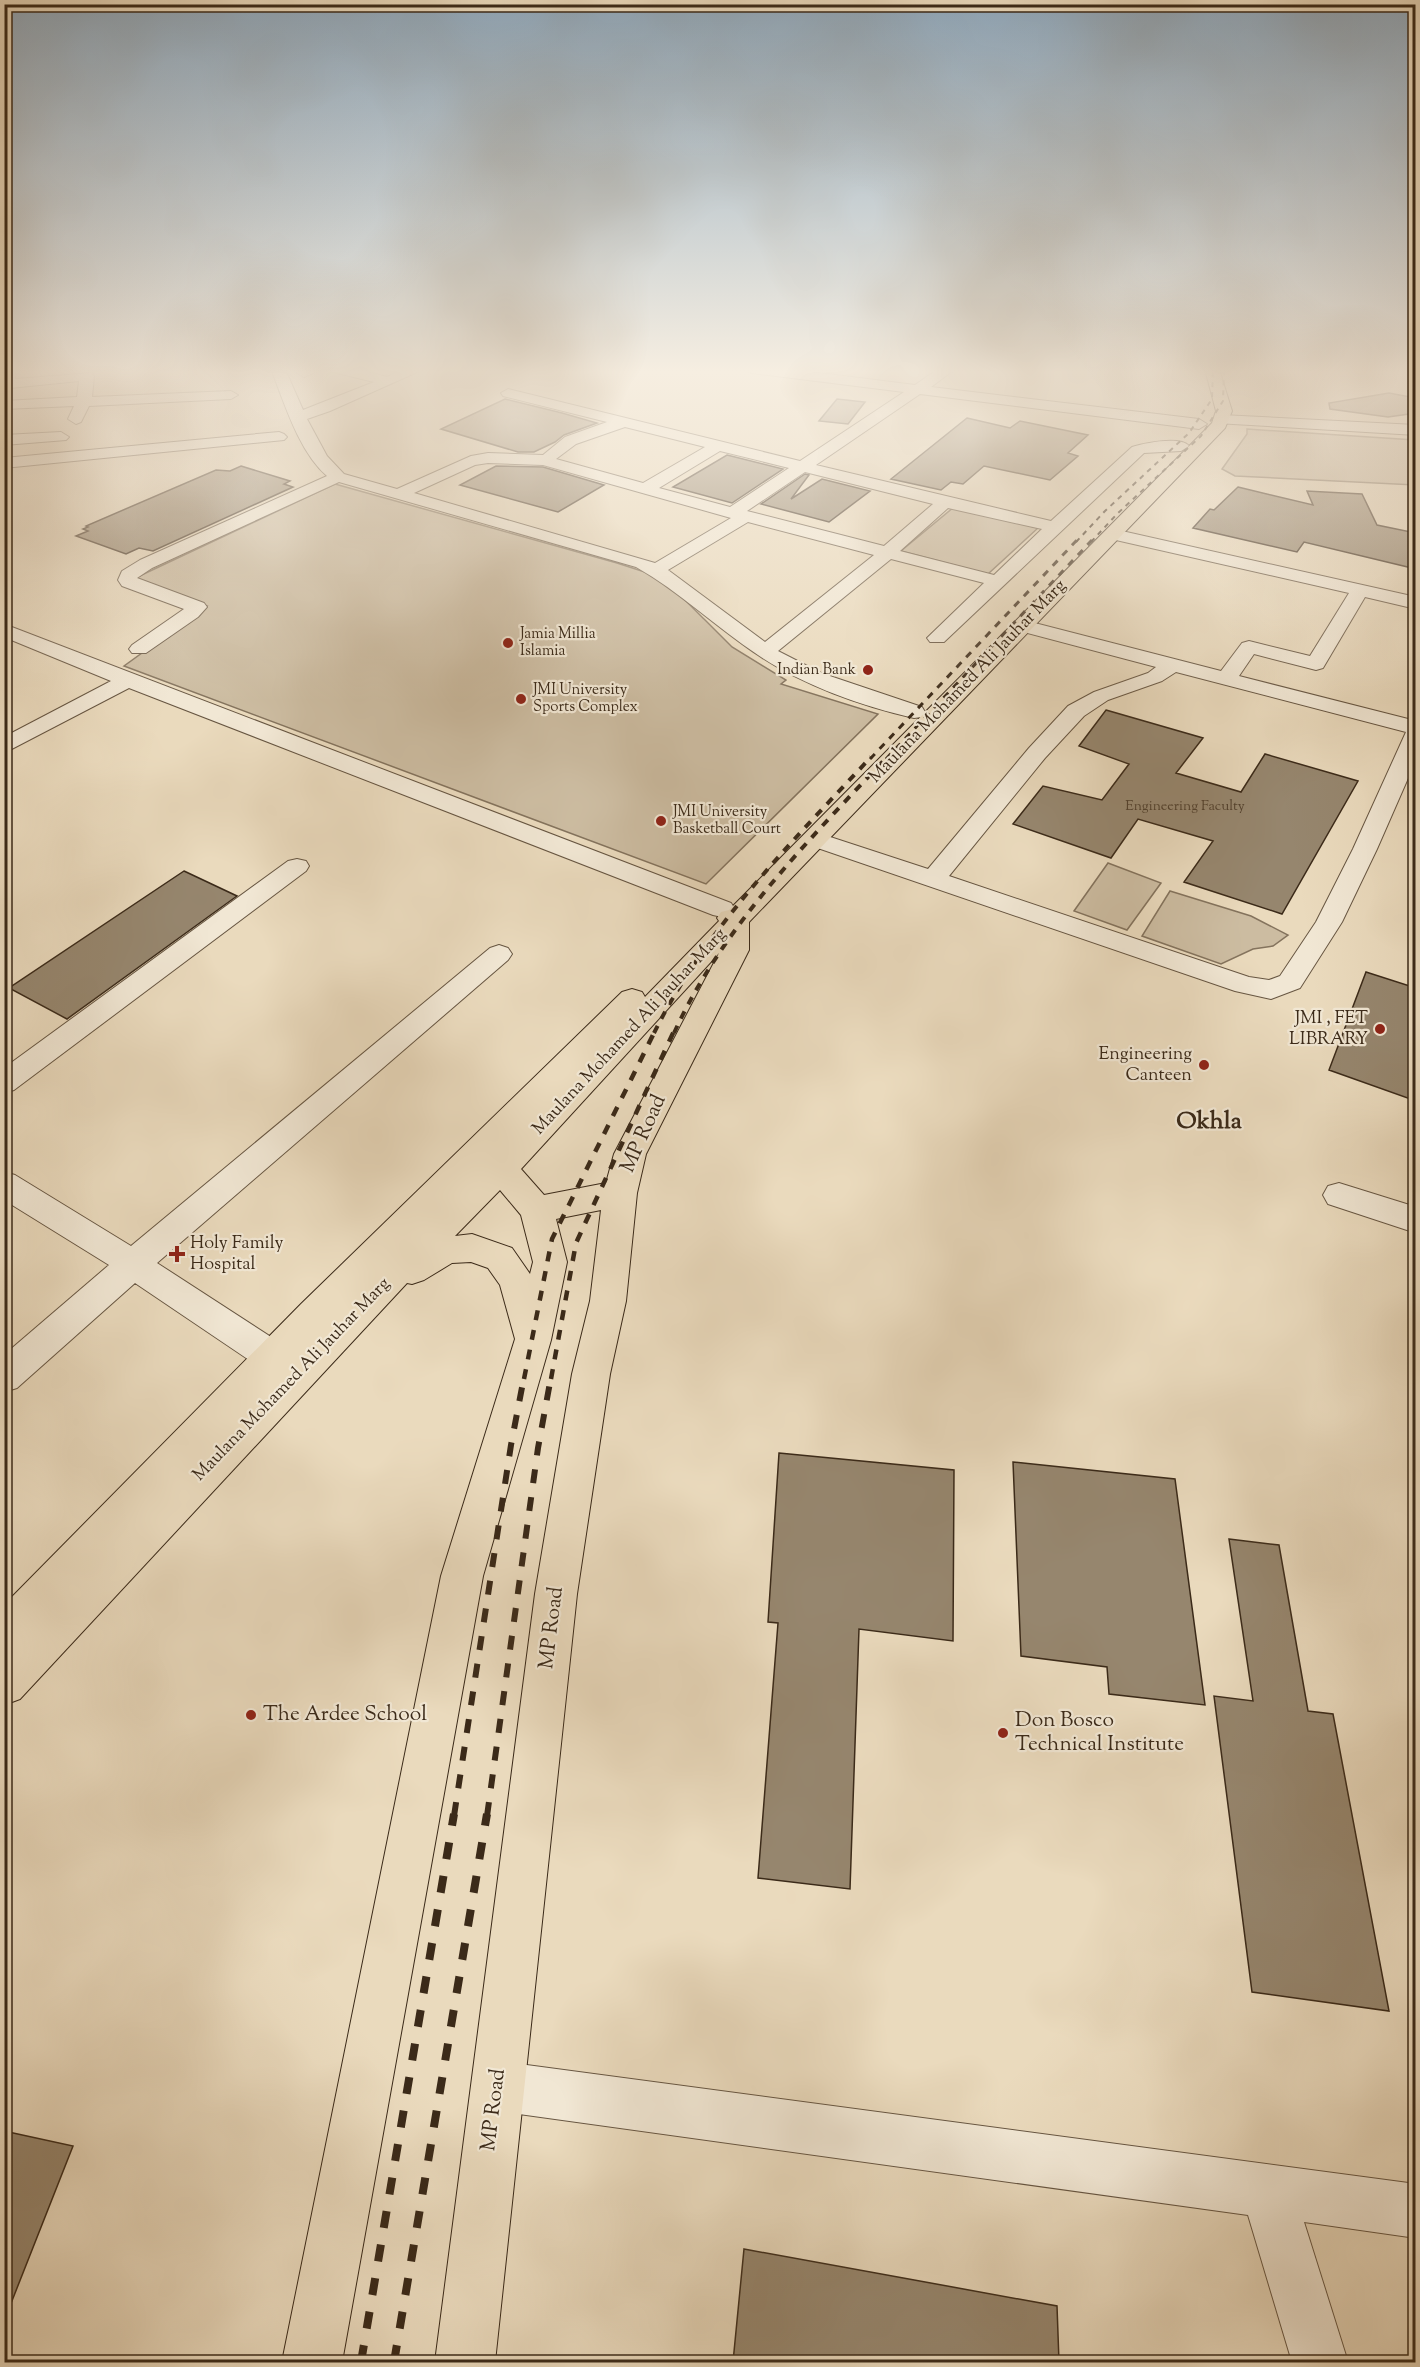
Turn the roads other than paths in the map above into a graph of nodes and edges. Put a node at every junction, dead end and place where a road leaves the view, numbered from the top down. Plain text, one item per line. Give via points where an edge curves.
1 (333, 479) edge
2 (347, 479) edge
3 (430, 479) edge
4 (611, 479) edge
5 (661, 479) edge
6 (785, 479) edge
7 (852, 479) edge
8 (1106, 479) edge
9 (1150, 479) edge
10 (1166, 479) edge
11 (645, 489) junction
12 (399, 494) junction
13 (945, 502) junction
14 (739, 515) junction
15 (1055, 527) junction
16 (1113, 534) junction
17 (887, 554) junction
18 (1070, 566) junction
19 (656, 570) junction
20 (997, 581) junction
21 (1360, 591) junction
22 (1416, 603) edge
23 (1023, 626) junction
24 (4, 630) edge
25 (937, 638) dead end
26 (139, 649) dead end
27 (766, 651) junction
28 (1173, 665) junction
29 (128, 680) junction
30 (1226, 680) junction
31 (914, 712) junction
32 (1416, 728) edge
33 (1416, 733) edge
34 (4, 746) edge
35 (814, 839) junction
36 (297, 866) dead end
37 (934, 878) junction
38 (725, 914) junction
39 (500, 954) dead end
40 (4, 1083) edge
41 (487, 1163) junction
42 (4, 1184) edge
43 (620, 1193) junction
44 (1339, 1195) dead end
45 (537, 1210) junction
46 (1416, 1220) edge
47 (133, 1264) junction
48 (374, 1293) junction
49 (533, 1340) junction
50 (273, 1357) junction
51 (4, 1377) edge
52 (4, 1636) edge
53 (4, 1683) edge
54 (497, 2086) junction
55 (1268, 2191) junction
56 (1416, 2211) edge
57 (312, 2362) edge
58 (465, 2362) edge
59 (1320, 2362) edge

1 - 26 street via 129,574 129,582 197,607
2 - 12 street
3 - 12 street
4 - 11 street
5 - 11 street
6 - 14 street
7 - 13 street
8 - 15 street
9 - 18 main road, Maulana Mohamed Ali Jauhar Marg
10 - 16 main road, Maulana Mohamed Ali Jauhar Marg
11 - 14 street
12 - 19 street via 626,557
13 - 15 street
13 - 17 street
14 - 17 street
14 - 19 street
15 - 20 street
16 - 18 main road, Maulana Mohamed Ali Jauhar Marg
16 - 21 street
17 - 20 street
17 - 27 street
18 - 23 main road, Maulana Mohamed Ali Jauhar Marg
18 - 31 main road, Maulana Mohamed Ali Jauhar Marg
19 - 27 street via 679,583
20 - 25 street
21 - 22 street
21 - 30 street via 1316,664 1249,646
23 - 28 street
23 - 35 main road, Maulana Mohamed Ali Jauhar Marg
24 - 29 street
27 - 31 street via 802,672
28 - 30 street
28 - 37 street via 1155,677 1101,696 1076,711
29 - 34 street
29 - 38 street
30 - 32 street
31 - 38 main road, Maulana Mohamed Ali Jauhar Marg
33 - 37 street via 1329,922 1290,982 1281,988 1263,990 1245,985
35 - 37 street
35 - 38 main road, Maulana Mohamed Ali Jauhar Marg
36 - 40 street
38 - 41 main road, Maulana Mohamed Ali Jauhar Marg
38 - 43 main road, MP Road via 735,950 630,1154
39 - 47 street
41 - 45 main road
41 - 48 main road, Maulana Mohamed Ali Jauhar Marg
41 - 50 main road, Maulana Mohamed Ali Jauhar Marg
42 - 47 street
43 - 45 main road
43 - 54 main road, MP Road via 608,1301 591,1374 556,1594
44 - 46 street
45 - 49 main road via 550,1262
47 - 50 street
47 - 51 street
48 - 49 main road via 446,1250 472,1248 500,1258 516,1281
48 - 53 main road, Maulana Mohamed Ali Jauhar Marg
49 - 57 main road via 462,1576
50 - 52 main road, Maulana Mohamed Ali Jauhar Marg
54 - 55 street
54 - 58 main road, MP Road
55 - 56 street
55 - 59 street

